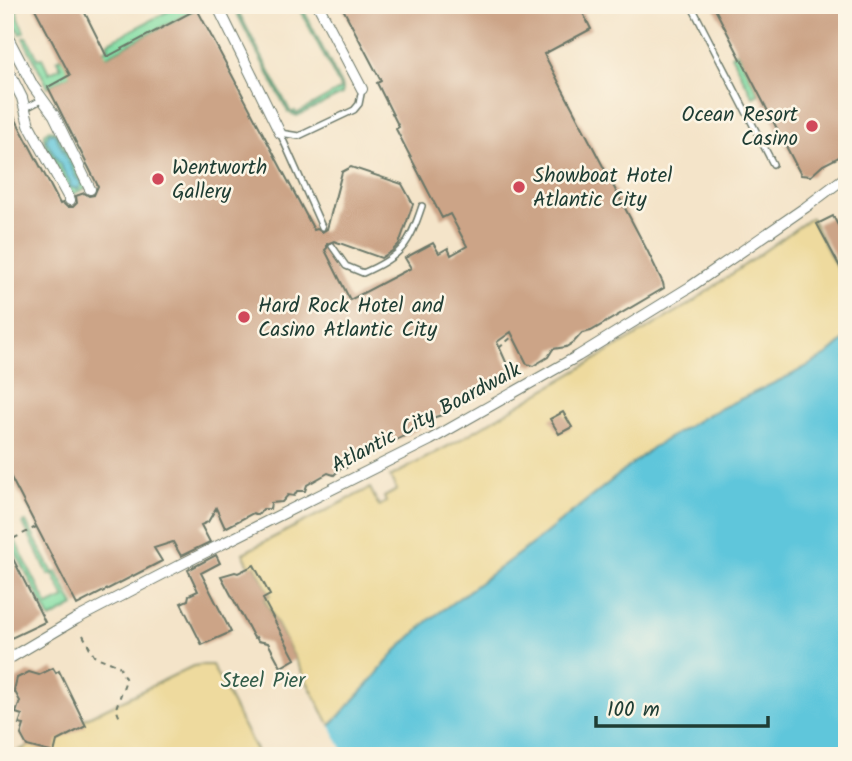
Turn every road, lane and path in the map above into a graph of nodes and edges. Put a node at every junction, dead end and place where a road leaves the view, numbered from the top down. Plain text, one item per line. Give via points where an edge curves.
1 (217, 5) edge
2 (318, 5) edge
3 (691, 5) edge
4 (5, 32) edge
5 (5, 64) edge
6 (362, 89) joint
7 (43, 99) junction
8 (24, 109) junction
9 (280, 133) junction
10 (773, 164) dead end
11 (847, 176) edge
12 (90, 190) dead end
13 (70, 200) dead end
14 (422, 206) dead end
15 (322, 227) dead end
16 (332, 246) dead end
17 (513, 336) dead end
18 (499, 348) dead end
19 (36, 527) dead end
20 (5, 543) edge
21 (83, 635) dead end
22 (5, 661) edge
23 (120, 719) dead end

1 - 9 street
2 - 6 street
3 - 10 lane
4 - 7 street
5 - 8 street
6 - 9 lane via 354,110 299,136
7 - 8 lane
7 - 12 street
8 - 13 street
9 - 15 lane
11 - 22 street, Atlantic City Boardwalk via 701,279 578,356 430,440 76,619
14 - 16 lane via 402,251 378,267 363,273 346,266
17 - 18 path
19 - 20 path
21 - 23 path via 94,656 119,666 126,680 116,708

